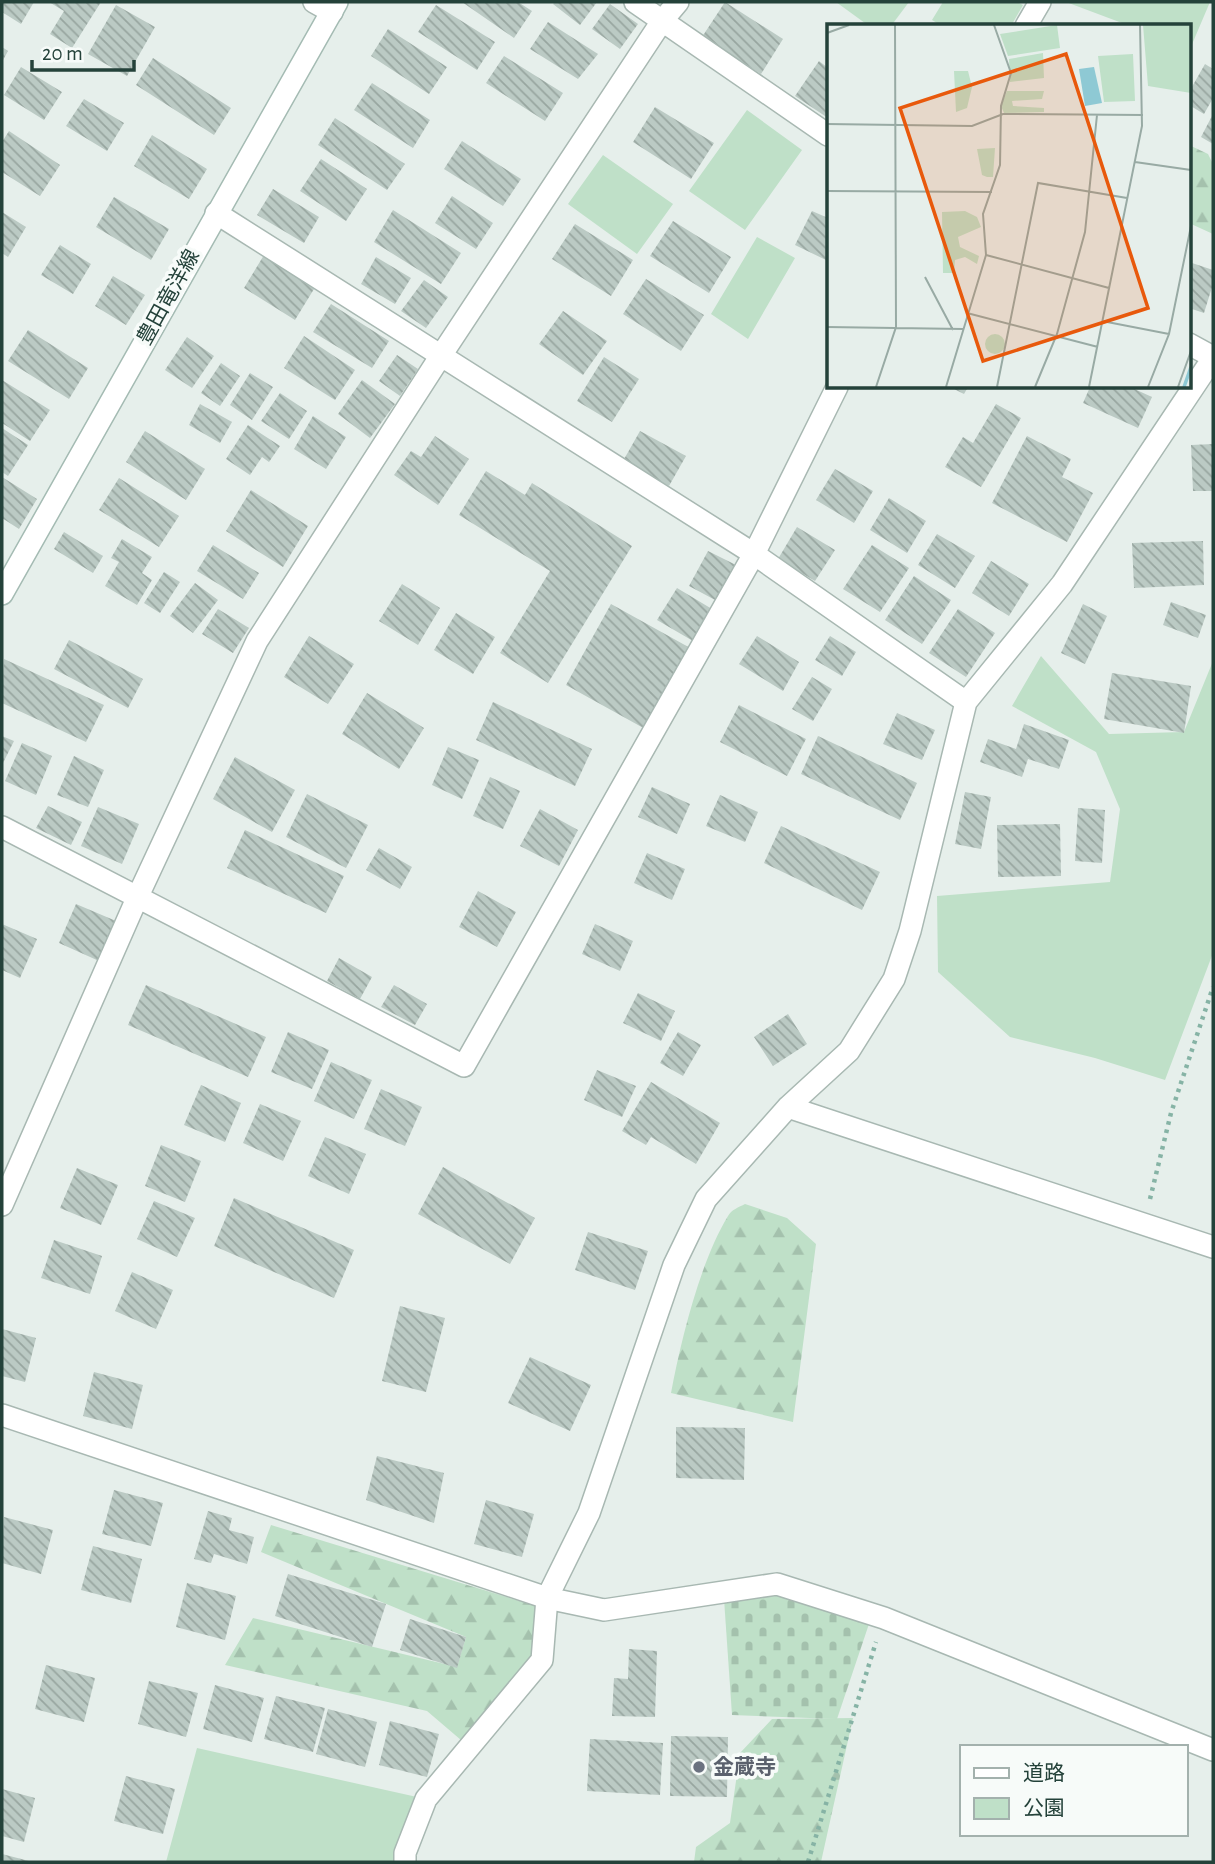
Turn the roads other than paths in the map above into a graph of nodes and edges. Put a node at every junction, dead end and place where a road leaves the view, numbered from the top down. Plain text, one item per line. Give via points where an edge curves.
1 (635, 2) edge
2 (678, 2) edge
3 (1040, 2) edge
4 (328, 5) edge
5 (662, 21) junction
6 (1027, 24) edge
7 (827, 134) edge
8 (216, 213) junction
9 (1190, 345) edge
10 (440, 357) junction
11 (1213, 358) edge
12 (836, 388) edge
13 (754, 554) junction
14 (2, 594) edge
15 (966, 702) junction
16 (2, 827) edge
17 (138, 896) junction
18 (788, 1107) junction
19 (2, 1205) edge
20 (1213, 1247) edge
21 (2, 1415) edge
22 (547, 1598) junction
23 (1213, 1750) edge
24 (405, 1862) edge

1 - 5 street
2 - 5 street
3 - 6 street
4 - 8 street, 豊田竜洋線
5 - 7 street
5 - 10 street
8 - 10 street
8 - 14 street, 豊田竜洋線
9 - 11 street
10 - 13 street
10 - 17 street via 257,641
11 - 15 street via 1062,584
12 - 13 street
13 - 15 street
13 - 17 street via 464,1066
15 - 18 street via 894,979 849,1051
16 - 17 street
17 - 19 street
18 - 20 street
18 - 22 street via 706,1199 674,1265 589,1513
21 - 22 street
22 - 23 street via 604,1610 777,1584 884,1618
22 - 24 street via 542,1660 426,1799

